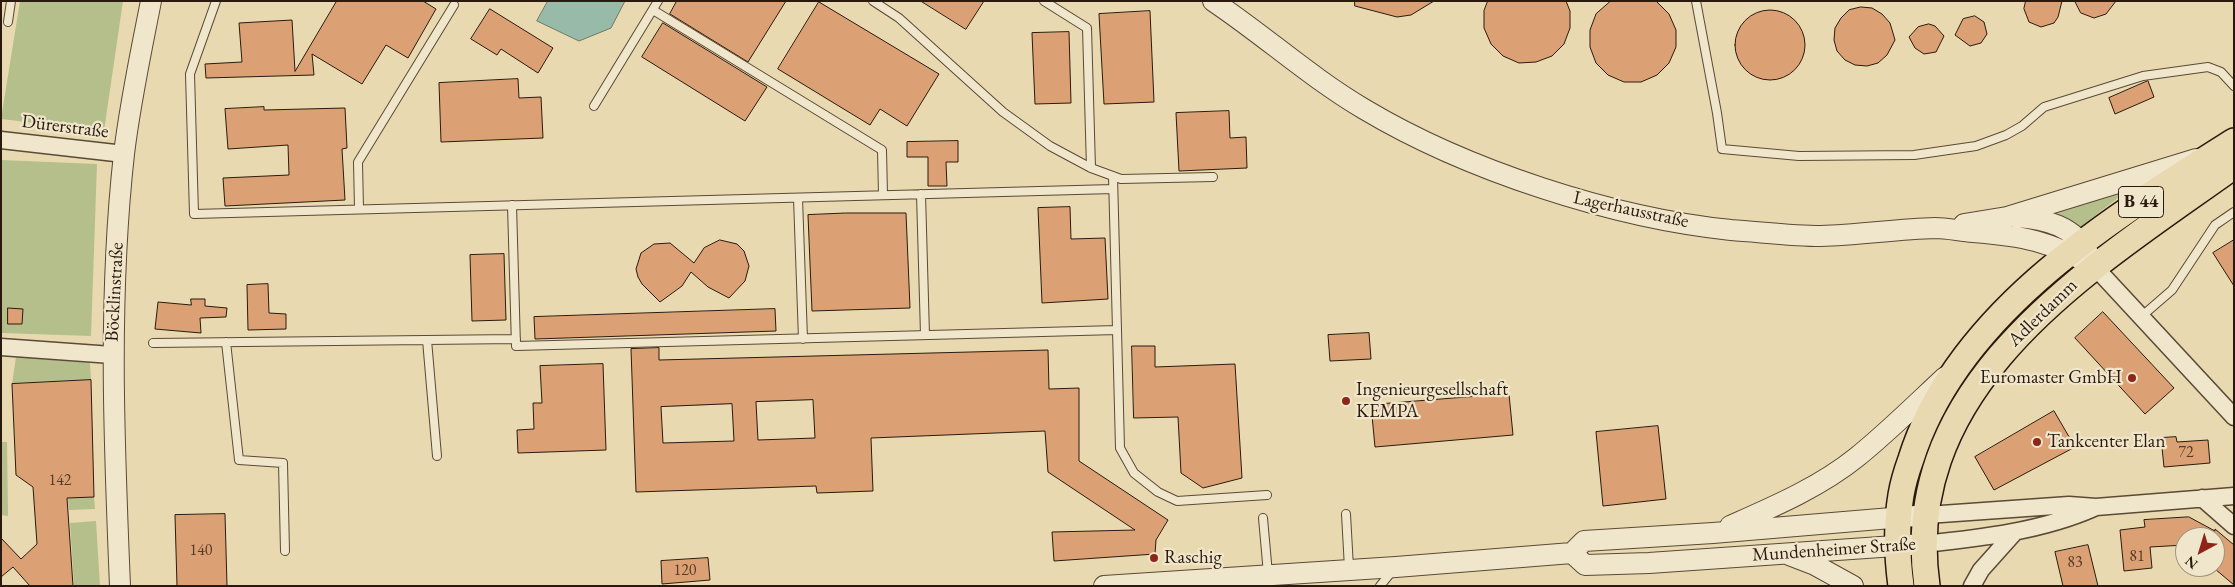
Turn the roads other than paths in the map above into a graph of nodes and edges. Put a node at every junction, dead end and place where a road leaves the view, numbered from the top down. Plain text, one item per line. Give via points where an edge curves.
1 (12, 1) edge
2 (151, 1) edge
3 (216, 1) edge
4 (658, 1) edge
5 (873, 1) edge
6 (1044, 1) edge
7 (1213, 1) edge
8 (1696, 1) edge
9 (453, 2) edge
10 (653, 10) junction
11 (8, 22) dead end
12 (2234, 86) edge
13 (594, 106) dead end
14 (1, 140) edge
15 (2227, 153) edge
16 (124, 154) junction
17 (1091, 168) junction
18 (1113, 176) junction
19 (1213, 177) dead end
20 (1113, 189) junction
21 (921, 194) junction
22 (883, 195) junction
23 (798, 198) junction
24 (512, 205) junction
25 (359, 209) junction
26 (2234, 212) edge
27 (2007, 217) junction
28 (1935, 228) junction
29 (2077, 248) junction
30 (2094, 266) junction
31 (2142, 316) junction
32 (1117, 330) junction
33 (925, 336) junction
34 (516, 339) junction
35 (803, 339) junction
36 (428, 340) junction
37 (226, 342) junction
38 (153, 343) dead end
39 (1, 347) edge
40 (112, 355) junction
41 (1959, 364) junction
42 (2234, 417) edge
43 (437, 456) dead end
44 (1267, 495) dead end
45 (2234, 496) edge
46 (2202, 498) junction
47 (2096, 507) junction
48 (1346, 514) dead end
49 (1927, 515) junction
50 (1263, 518) dead end
51 (1899, 518) junction
52 (2234, 526) edge
53 (2015, 532) junction
54 (1713, 533) junction
55 (1924, 544) junction
56 (1898, 545) junction
57 (285, 551) dead end
58 (1783, 552) junction
59 (1572, 553) junction
60 (1396, 567) junction
61 (1349, 570) junction
62 (1268, 575) junction
63 (120, 586) edge
64 (1104, 586) edge
65 (1380, 586) edge
66 (1852, 586) edge
67 (1901, 586) edge
68 (1928, 586) edge
69 (1972, 586) edge

1 - 11 lane
2 - 16 street, Böcklinstraße
3 - 25 lane via 190,74 194,214
4 - 10 lane
5 - 17 lane via 899,18 992,103 1050,146
6 - 17 lane via 1087,28
7 - 28 street, Lagerhausstraße via 1299,67 1364,110 1486,167 1561,194 1642,215 1729,229 1820,236
8 - 12 lane via 1722,149 1763,154 1855,157 1914,155 1976,146 2022,126 2044,108 2143,76 2208,67 2221,72
9 - 25 lane via 358,162
10 - 13 lane
10 - 22 lane via 882,150
14 - 16 street, Dürerstraße
15 - 27 street
15 - 29 main road, B 44
15 - 30 main road, B 44
16 - 40 street, Böcklinstraße
17 - 18 lane
18 - 19 lane via 1121,179
18 - 20 lane
20 - 21 lane
20 - 32 lane
21 - 22 lane
21 - 33 lane
22 - 23 lane
23 - 24 lane
23 - 35 lane
24 - 25 lane
24 - 34 lane
26 - 31 lane via 2215,225 2172,290
27 - 28 street
27 - 29 street via 2038,218 2068,229
28 - 29 street, Lagerhausstraße via 2032,238
29 - 30 street, Lagerhausstraße
29 - 41 main road, B 44 via 1995,321
30 - 31 street
30 - 49 main road, Adlerdamm / B 44 via 2024,329 1970,394 1947,437 1929,493
31 - 42 street
32 - 33 lane
32 - 44 lane via 1120,448 1134,473 1158,492 1177,501
33 - 35 lane
34 - 35 lane via 516,346
34 - 36 lane
36 - 37 lane
36 - 43 lane
37 - 38 lane
37 - 57 lane via 239,460 283,463
39 - 40 street
40 - 63 street, Böcklinstraße
41 - 51 main road, B 44 via 1918,435 1901,494
41 - 54 street via 1848,463 1797,494
45 - 46 street, Mundenheimer Straße
46 - 47 street, Mundenheimer Straße
46 - 52 street
47 - 49 street, Mundenheimer Straße via 2070,505
47 - 53 street, Mundenheimer Straße
48 - 61 lane
49 - 51 street, Mundenheimer Straße
49 - 55 main road, Adlerdamm / B 44
50 - 62 lane
51 - 54 street, Mundenheimer Straße
51 - 56 main road, B 44
53 - 55 street, Mundenheimer Straße
53 - 69 street via 1984,566
54 - 59 street, Mundenheimer Straße via 1584,540
55 - 56 street, Mundenheimer Straße
55 - 68 main road, Adlerdamm / B 44
56 - 58 street, Mundenheimer Straße
56 - 67 main road, B 44
58 - 59 street, Mundenheimer Straße via 1585,565
58 - 66 street
59 - 60 street
60 - 61 street
60 - 65 lane
61 - 62 street
62 - 64 street

